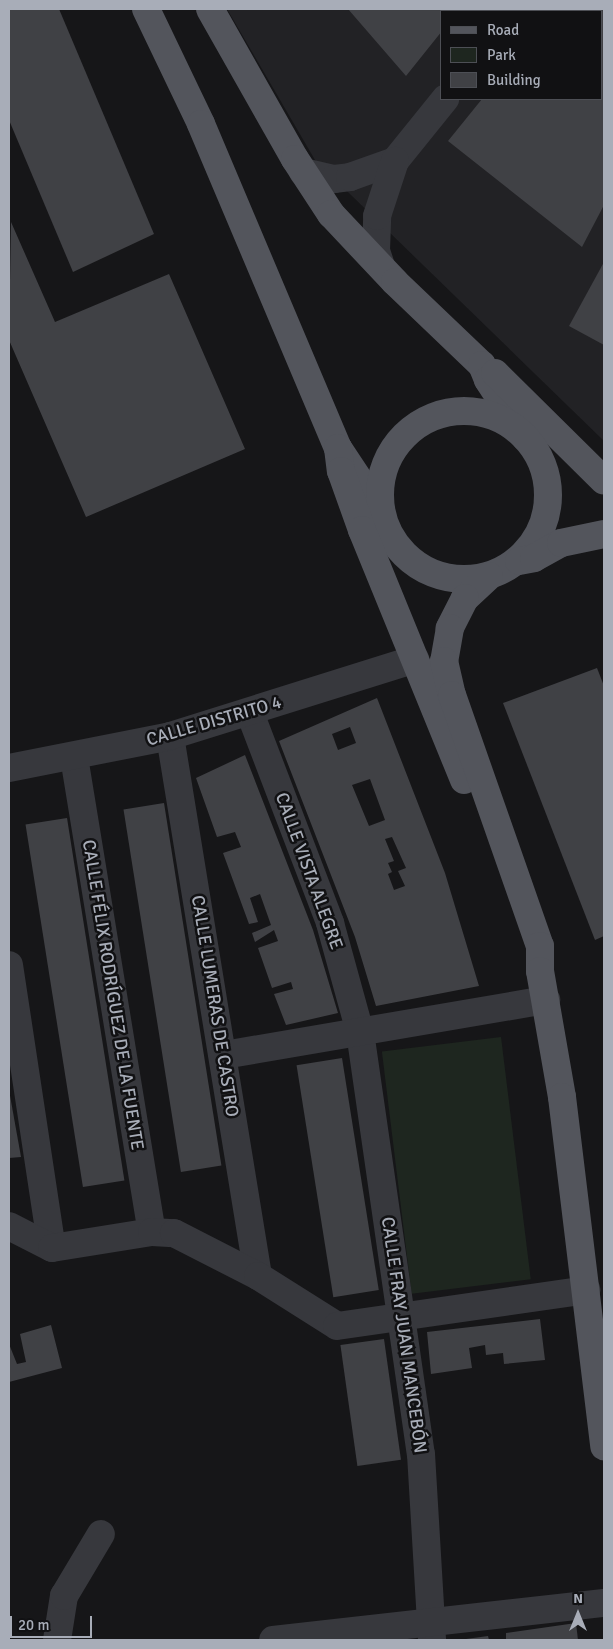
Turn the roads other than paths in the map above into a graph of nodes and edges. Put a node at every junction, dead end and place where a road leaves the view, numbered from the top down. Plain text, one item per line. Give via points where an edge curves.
1 (146, 9) edge
2 (210, 9) edge
3 (444, 100) edge
4 (395, 161) junction
5 (303, 172) junction
6 (381, 266) junction
7 (482, 365) junction
8 (525, 438) junction
9 (338, 448) junction
10 (604, 481) edge
11 (381, 513) junction
12 (604, 534) edge
13 (394, 544) junction
14 (515, 562) junction
15 (489, 576) junction
16 (415, 659) junction
17 (250, 713) junction
18 (170, 736) junction
19 (74, 757) junction
20 (9, 768) edge
21 (9, 965) edge
22 (540, 971) junction
23 (546, 1000) junction
24 (360, 1032) junction
25 (224, 1055) junction
26 (9, 1226) edge
27 (152, 1232) junction
28 (52, 1248) junction
29 (258, 1276) junction
30 (586, 1290) junction
31 (402, 1317) junction
32 (604, 1446) edge
33 (101, 1534) dead end
34 (604, 1603) edge
35 (432, 1631) edge
36 (58, 1640) edge
37 (273, 1640) edge

1 - 9 main road via 201,124
2 - 5 main road
3 - 4 street
4 - 5 street via 350,177 334,179
4 - 6 street via 377,216 376,251
5 - 6 main road via 332,214
6 - 7 main road
7 - 8 main road
7 - 10 main road via 498,375
8 - 11 main road via 506,422 476,412 435,416 414,427 396,444 384,465 379,489
8 - 14 main road via 537,454 548,492 540,531
9 - 11 main road
9 - 16 main road via 348,494
11 - 13 main road
12 - 14 main road via 574,539 534,558
13 - 15 main road via 420,568 436,575 454,579
13 - 16 main road via 399,582 416,629
14 - 15 main road
15 - 22 main road via 465,598 450,628 444,661 452,695 532,920 540,946
16 - 17 street, CALLE DISTRITO 4
16 - 22 main road via 488,841 524,950
17 - 18 street, CALLE DISTRITO 4
17 - 24 street, CALLE VISTA ALEGRE via 330,923
18 - 19 street, CALLE DISTRITO 4
18 - 25 street, CALLE LUMERAS DE CASTRO
19 - 20 street, CALLE DISTRITO 4
19 - 27 street, CALLE FÉLIX RODRÍGUEZ DE LA FUENTE
21 - 28 street
22 - 23 main road
23 - 24 street
23 - 30 main road via 562,1097
24 - 25 street
24 - 31 street, CALLE FRAY JUAN MANCEBÓN
25 - 29 street, CALLE LUMERAS DE CASTRO
26 - 28 street
27 - 28 street
27 - 29 street via 174,1233
29 - 31 street via 337,1326
30 - 31 street
30 - 32 main road
31 - 35 street, CALLE FRAY JUAN MANCEBÓN via 421,1454
33 - 36 street via 64,1596
34 - 35 street
35 - 37 street

